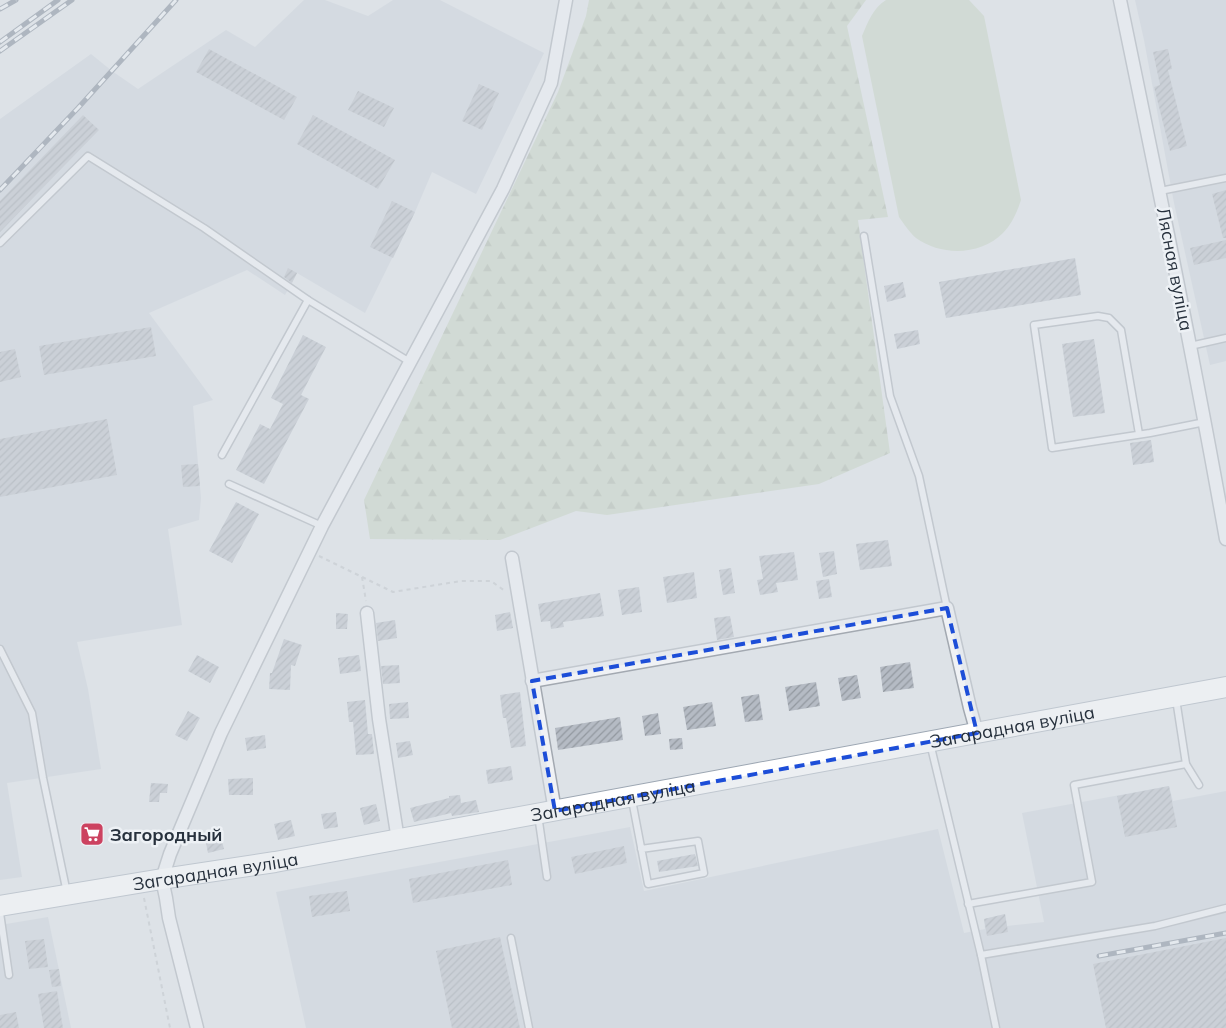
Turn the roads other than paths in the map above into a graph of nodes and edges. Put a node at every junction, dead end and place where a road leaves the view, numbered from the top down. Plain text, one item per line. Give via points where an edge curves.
1 (566, 0) edge
2 (1120, 0) edge
3 (1226, 178) edge
4 (1160, 191) junction
5 (864, 236) dead end
6 (0, 243) edge
7 (308, 300) junction
8 (1226, 338) edge
9 (1190, 346) junction
10 (410, 362) junction
11 (1205, 422) junction
12 (1139, 434) junction
13 (222, 455) dead end
14 (229, 484) dead end
15 (322, 526) junction
16 (1226, 539) edge
17 (512, 558) dead end
18 (947, 608) junction
19 (367, 612) road end
20 (0, 649) edge
21 (532, 681) junction
22 (1226, 687) edge
23 (1175, 696) junction
24 (977, 733) junction
25 (929, 742) junction
26 (1186, 764) junction
27 (1199, 785) dead end
28 (631, 796) junction
29 (546, 812) junction
30 (398, 840) junction
31 (642, 849) junction
32 (548, 877) dead end
33 (162, 879) junction
34 (67, 894) junction
35 (968, 904) junction
36 (0, 906) edge
37 (1226, 908) edge
38 (0, 914) edge
39 (511, 938) dead end
40 (981, 955) junction
41 (9, 975) dead end
42 (197, 1028) edge
43 (529, 1028) edge
44 (996, 1028) edge

1 - 10 street via 551,83 503,189
2 - 4 street, Лясная вуліца
3 - 4 lane
4 - 9 street, Лясная вуліца
5 - 18 lane via 890,396 918,476
6 - 7 lane via 88,156 204,228
7 - 10 lane
7 - 13 lane
8 - 9 lane
9 - 11 street, Лясная вуліца
10 - 15 street
11 - 12 lane
11 - 16 street, Лясная вуліца
12 - 12 lane via 1121,330 1109,318 1098,316 1034,324 1052,448
14 - 15 lane
15 - 33 street via 221,732
17 - 21 street
18 - 21 street
18 - 24 street
19 - 30 street via 379,719
20 - 34 lane via 32,713
21 - 29 street
22 - 23 main road, Загарадная вуліца
23 - 24 main road, Загарадная вуліца
23 - 26 lane
24 - 25 main road, Загарадная вуліца
25 - 28 main road, Загарадная вуліца
25 - 35 lane
26 - 27 lane
26 - 35 lane via 1074,785 1092,882
28 - 29 main road, Загарадная вуліца
28 - 31 lane
29 - 30 main road, Загарадная вуліца
29 - 32 lane
30 - 33 main road, Загарадная вуліца
31 - 31 lane via 648,884 704,873 698,840
33 - 34 main road, Загарадная вуліца
33 - 42 street
34 - 36 main road, Загарадная вуліца
35 - 40 lane
37 - 40 lane via 1155,926
38 - 41 lane
39 - 43 lane
40 - 44 lane

